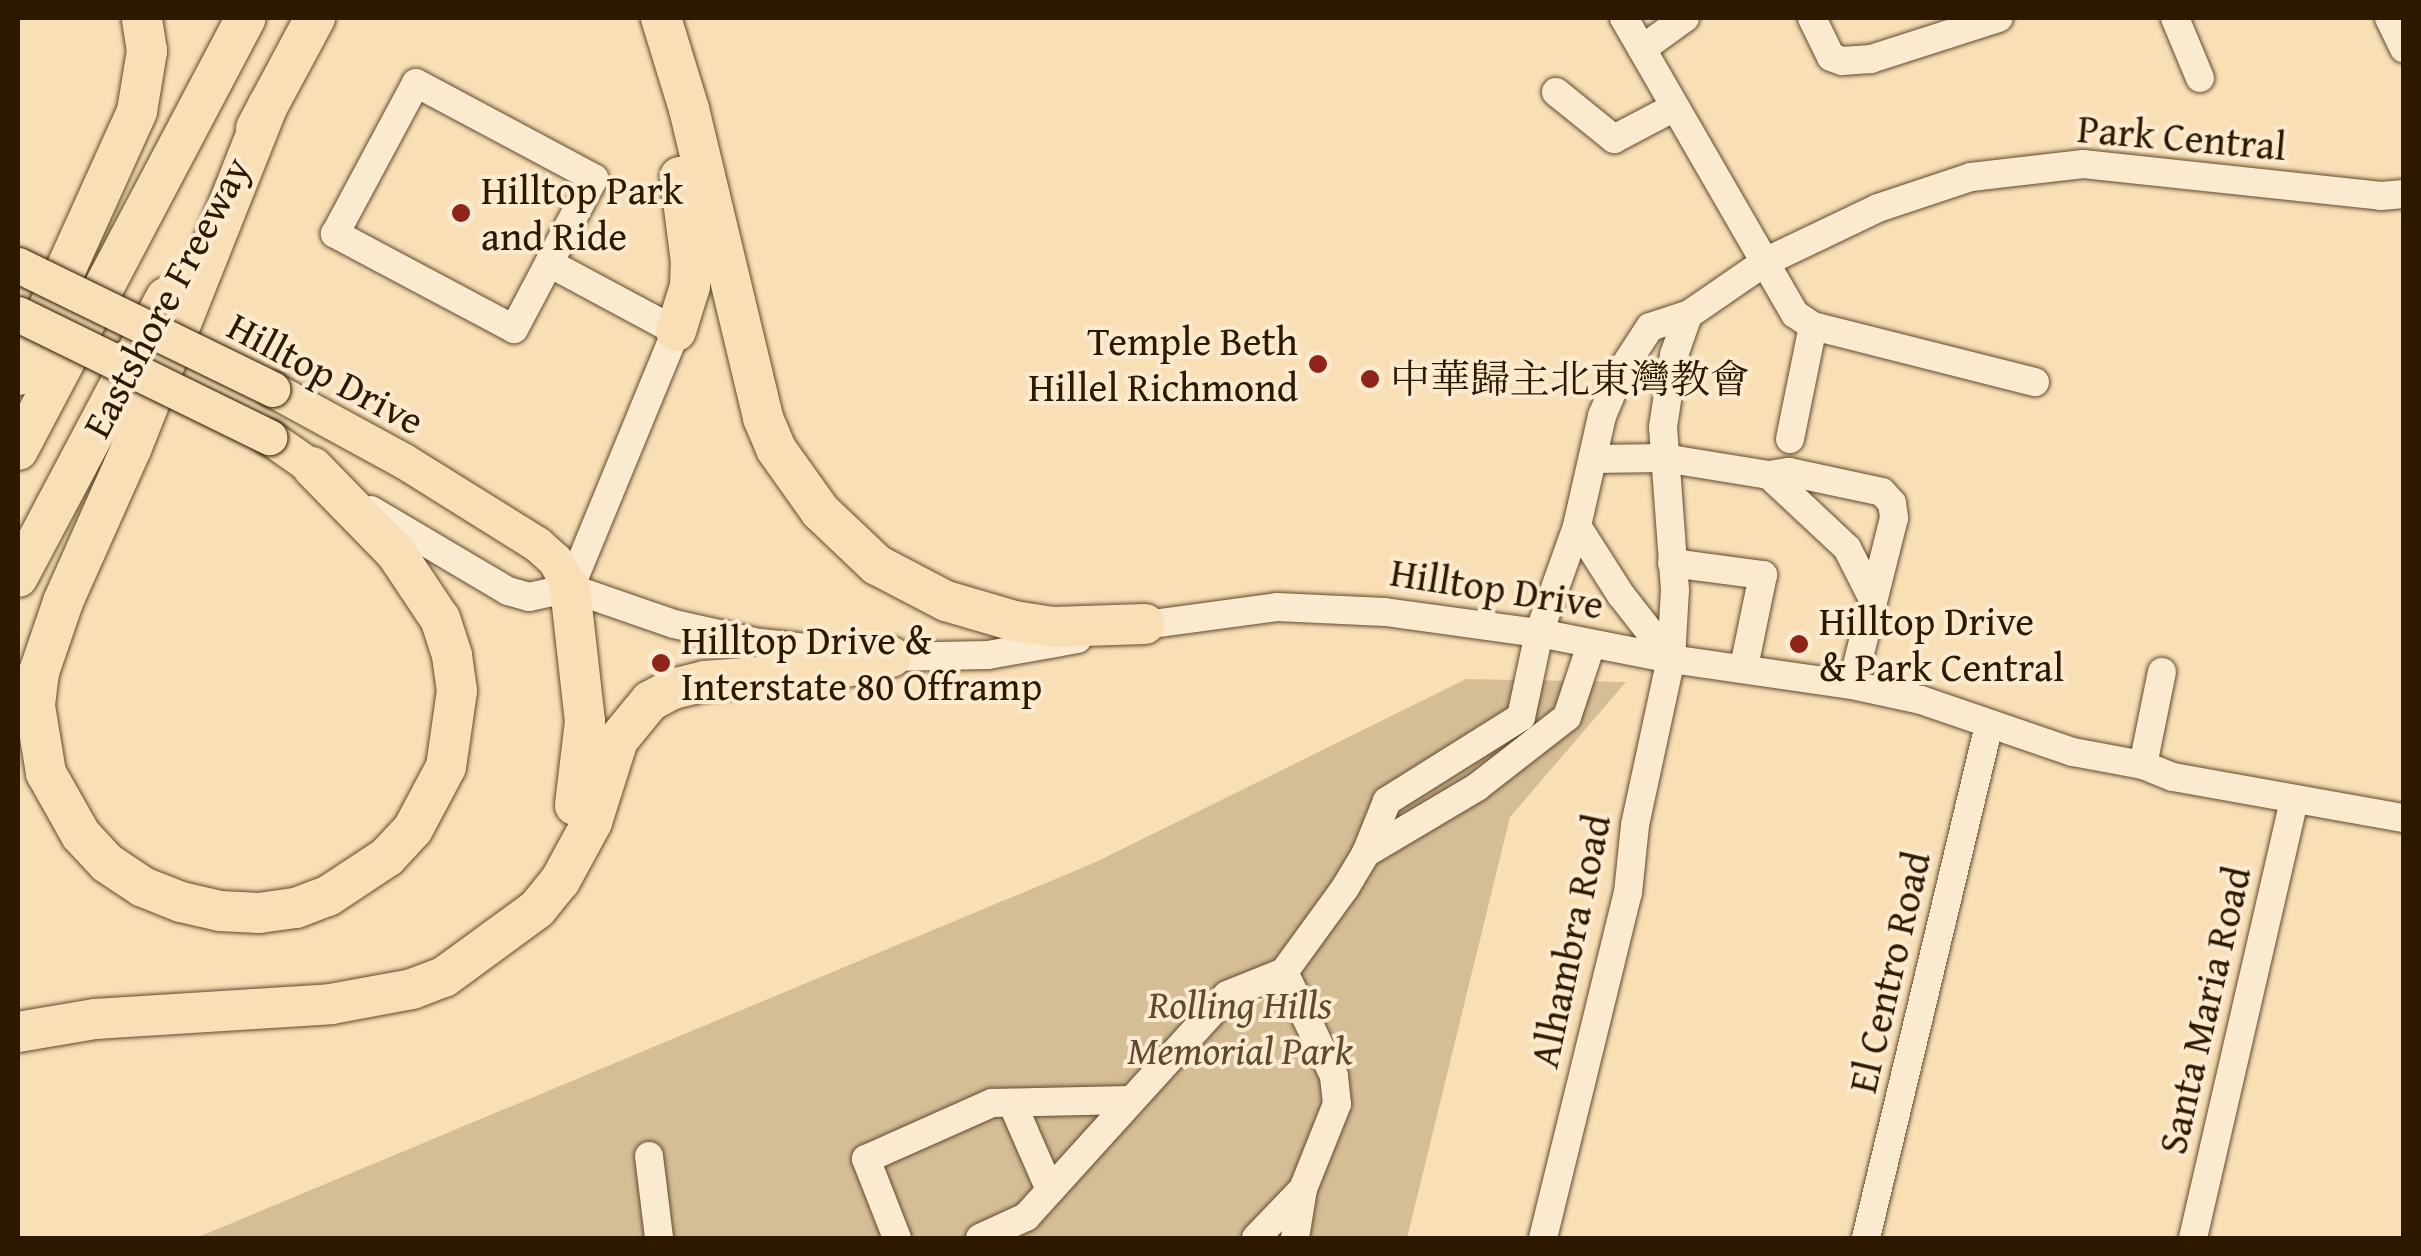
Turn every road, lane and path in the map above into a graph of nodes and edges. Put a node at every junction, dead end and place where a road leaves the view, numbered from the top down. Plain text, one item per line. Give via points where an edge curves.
1 (142, 18) edge
2 (246, 18) edge
3 (314, 18) edge
4 (1624, 18) edge
5 (1684, 18) edge
6 (1812, 18) edge
7 (1998, 18) edge
8 (2176, 18) edge
9 (2390, 18) edge
10 (662, 24) edge
11 (1642, 49) junction
12 (2404, 49) edge
13 (2200, 78) dead end
14 (1556, 92) dead end
15 (268, 106) junction
16 (1676, 107) junction
17 (2404, 194) edge
18 (1765, 262) junction
19 (549, 263) junction
20 (18, 265) edge
21 (18, 314) edge
22 (1688, 314) junction
23 (1813, 326) junction
24 (676, 331) junction
25 (18, 375) edge
26 (2035, 382) dead end
27 (1790, 439) dead end
28 (18, 450) edge
29 (1664, 458) junction
30 (1594, 459) junction
31 (312, 467) junction
32 (1770, 475) junction
33 (1578, 526) junction
34 (1672, 563) junction
35 (18, 577) edge
36 (570, 588) junction
37 (1873, 599) junction
38 (1146, 624) junction
39 (1539, 633) junction
40 (1591, 645) junction
41 (891, 657) junction
42 (1671, 659) junction
43 (1744, 666) junction
44 (2162, 672) dead end
45 (1852, 684) junction
46 (1989, 725) junction
47 (2143, 765) junction
48 (2294, 799) junction
49 (2404, 818) edge
50 (1366, 853) junction
51 (494, 939) junction
52 (1284, 972) junction
53 (18, 1032) edge
54 (1130, 1100) junction
55 (1012, 1102) junction
56 (649, 1156) dead end
57 (1303, 1188) junction
58 (1050, 1190) junction
59 (659, 1238) edge
60 (897, 1238) edge
61 (980, 1238) edge
62 (1256, 1238) edge
63 (1295, 1238) edge
64 (1543, 1238) edge
65 (1866, 1238) edge
66 (2193, 1238) edge

1 - 25 highway via 147,51 138,111
2 - 28 highway, Eastshore Freeway
3 - 15 highway, Eastshore Freeway
4 - 11 street
5 - 11 street
6 - 7 street via 1831,58 1842,61 1871,59
8 - 13 street
9 - 12 street
10 - 24 highway via 691,262
10 - 38 highway via 689,109 763,418 796,482 877,565 946,600 1053,626
11 - 16 street
14 - 16 street via 1614,139
15 - 31 highway via 63,602 35,706 46,773 82,835 142,886 182,902 259,913 328,896 387,858 423,814 446,768 456,691 440,620 396,553
15 - 35 highway, Eastshore Freeway
16 - 18 street
17 - 18 street, Park Central via 2083,164 1971,177 1878,208
18 - 22 street, Park Central
18 - 23 street via 1795,314
19 - 19 street via 594,178 416,83 336,234 514,328
19 - 24 street
20 - 36 main road, Hilltop Drive, bridge via 388,452 537,544
21 - 31 main road, Hilltop Drive, bridge via 269,437
22 - 29 street via 1674,355
22 - 30 street, Park Central via 1650,327 1630,357 1602,416
23 - 26 street
23 - 27 street
24 - 36 street
29 - 30 street
29 - 32 street
29 - 34 street
30 - 33 street, Park Central
31 - 36 street, Hilltop Drive via 508,591 529,597
32 - 37 street via 1847,548
32 - 37 street via 1789,472 1882,492 1892,502 1894,518
33 - 39 street, Park Central
33 - 42 street
34 - 42 street
34 - 43 street via 1762,575
36 - 41 street, Hilltop Drive via 715,634
36 - 51 highway via 584,688 578,787 549,873
37 - 45 street
38 - 39 street, Hilltop Drive via 1277,608 1385,612
38 - 41 street, Hilltop Drive via 988,654
39 - 40 street, Hilltop Drive
39 - 50 street, Park Central via 1521,717 1388,801
40 - 42 street, Hilltop Drive
40 - 50 street via 1567,718 1477,787
41 - 51 highway via 823,672 705,680 650,702 618,740 592,822 560,881 536,909
42 - 43 street, Hilltop Drive
42 - 64 street, Alhambra Road via 1635,825 1628,893
43 - 45 street, Hilltop Drive
44 - 47 street
45 - 46 street, Hilltop Drive
46 - 47 street, Hilltop Drive via 2072,752
46 - 65 street, El Centro Road
47 - 48 street, Hilltop Drive
48 - 49 street, Hilltop Drive
48 - 66 street, Santa Maria Road
50 - 52 street
51 - 53 highway via 444,977 372,998
52 - 54 street via 1227,995
52 - 57 street via 1334,1076 1337,1104
54 - 55 street
54 - 58 street
55 - 58 street
55 - 60 street via 992,1103 866,1158
56 - 59 street
57 - 62 street
57 - 63 street
58 - 61 street via 1026,1217

